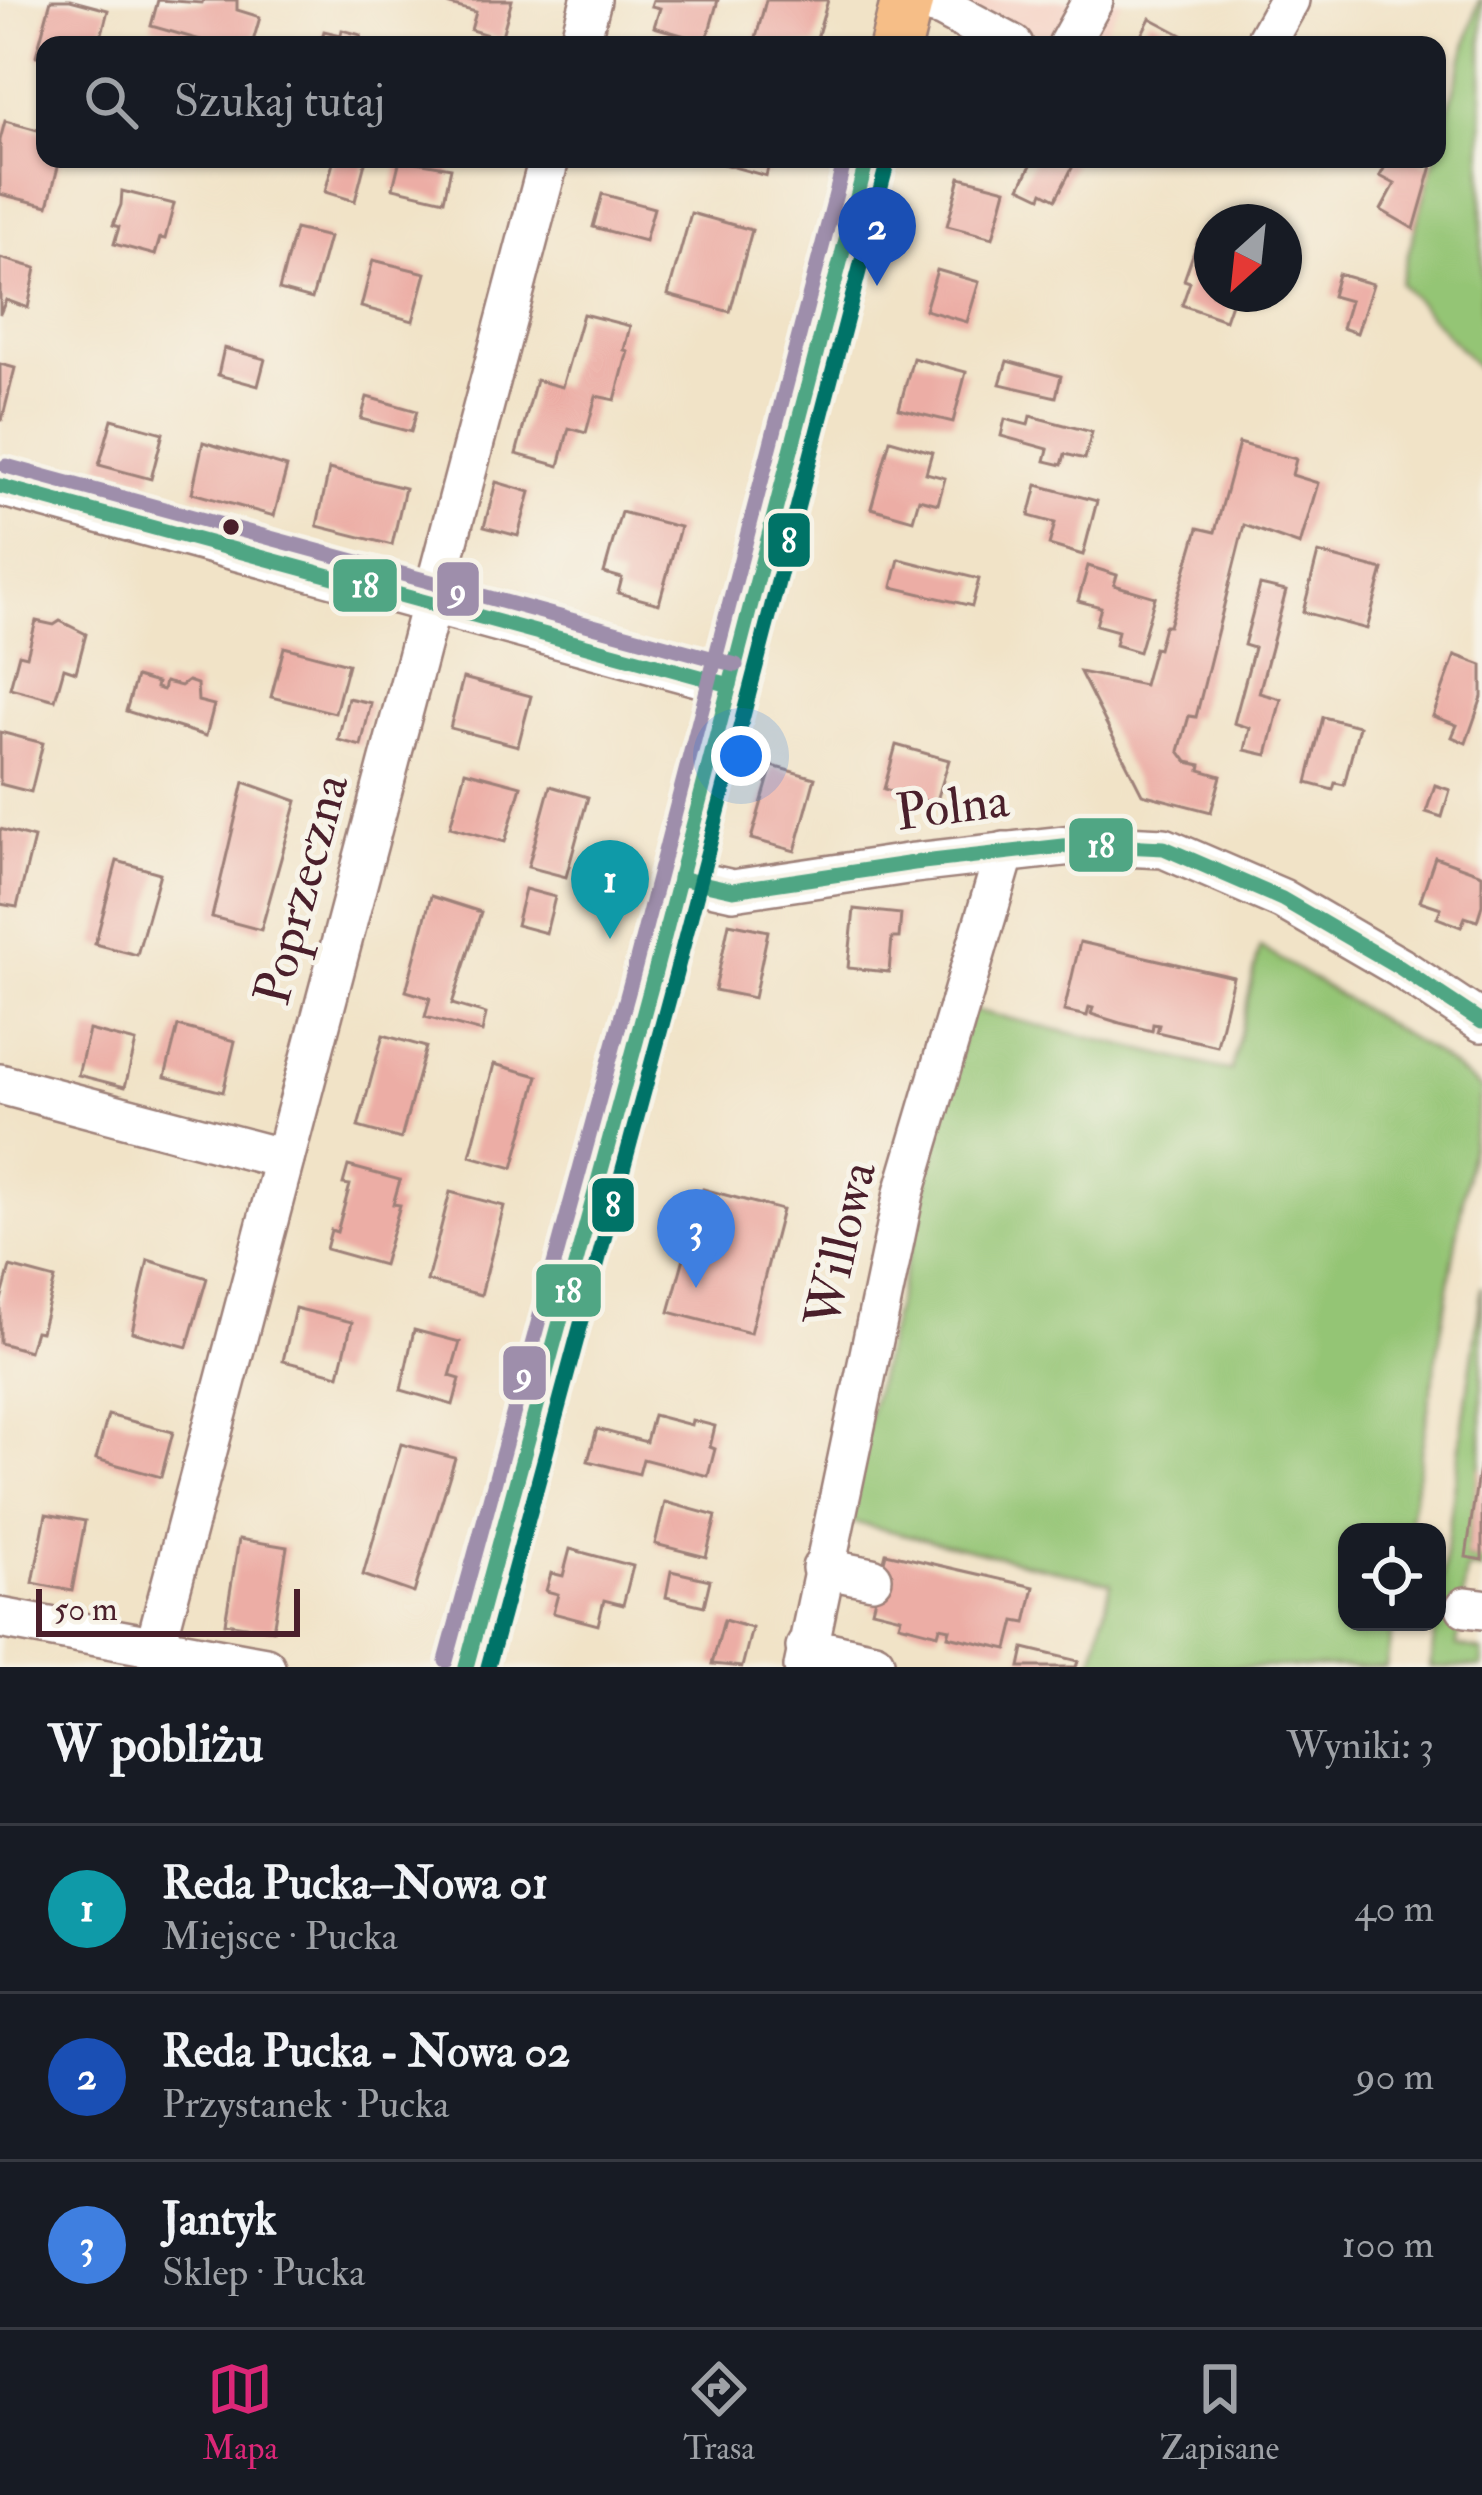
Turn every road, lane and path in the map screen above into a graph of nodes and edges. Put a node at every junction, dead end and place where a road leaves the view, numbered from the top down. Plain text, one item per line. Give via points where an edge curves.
1 (591, 0) edge
2 (909, 0) edge
3 (1093, 0) edge
4 (1289, 0) edge
5 (581, 36) edge
6 (899, 36) edge
7 (996, 36) edge
8 (1073, 36) edge
9 (1269, 36) edge
10 (547, 168) edge
11 (865, 168) edge
12 (0, 486) edge
13 (431, 604) junction
14 (730, 685) junction
15 (1005, 852) junction
16 (679, 878) junction
17 (1482, 1022) edge
18 (0, 1084) edge
19 (284, 1159) junction
20 (822, 1568) junction
21 (872, 1578) dead end
22 (0, 1618) edge
23 (148, 1653) edge
24 (805, 1657) edge
25 (883, 1665) edge
26 (265, 1667) edge
27 (466, 1667) edge

1 - 5 street
2 - 6 main road
2 - 7 street via 942,7
3 - 8 street
4 - 9 street
10 - 13 street, Poprzeczna
11 - 14 main road
12 - 13 street
13 - 14 street
13 - 19 street, Poprzeczna
14 - 16 main road
15 - 16 street, Polna via 734,890
15 - 17 street, Polna via 1081,844 1164,848 1282,898
15 - 20 street, Willowa via 904,1193
16 - 27 main road
18 - 19 street
19 - 23 street, Poprzeczna
20 - 21 street
20 - 24 street, Willowa
22 - 23 street
23 - 26 street
24 - 25 street

